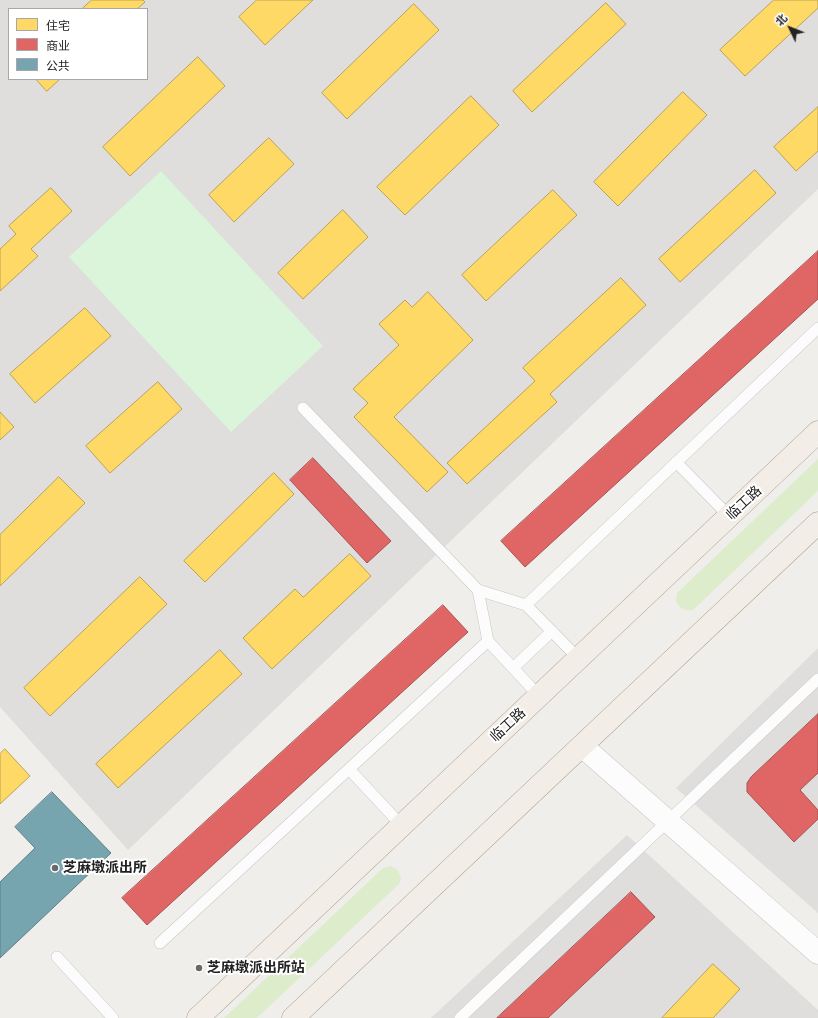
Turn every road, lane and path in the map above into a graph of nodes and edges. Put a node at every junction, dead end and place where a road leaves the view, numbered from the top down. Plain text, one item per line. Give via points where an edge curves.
1 (818, 328) edge
2 (303, 408) dead end
3 (818, 432) edge
4 (676, 462) junction
5 (729, 516) junction
6 (818, 523) edge
7 (478, 590) junction
8 (526, 604) junction
9 (552, 631) junction
10 (488, 641) junction
11 (579, 658) junction
12 (513, 668) junction
13 (818, 679) edge
14 (539, 696) junction
15 (582, 746) junction
16 (349, 769) junction
17 (668, 821) junction
18 (402, 826) junction
19 (160, 943) dead end
20 (818, 953) edge
21 (56, 957) dead end
22 (113, 1018) edge
23 (198, 1018) edge
24 (293, 1018) edge
25 (460, 1018) edge

1 - 4 lane
2 - 7 lane
3 - 5 main road, 临工路
4 - 5 lane
4 - 8 lane
5 - 11 main road, 临工路
6 - 15 main road
7 - 8 lane
7 - 10 lane
8 - 9 lane
9 - 11 lane
9 - 12 lane
10 - 12 lane
10 - 16 lane
11 - 14 main road, 临工路
12 - 14 lane
13 - 17 lane
14 - 18 main road, 临工路
15 - 17 street
15 - 24 main road
16 - 18 lane
16 - 19 lane
17 - 20 street
17 - 25 lane
18 - 23 main road, 临工路
21 - 22 lane

